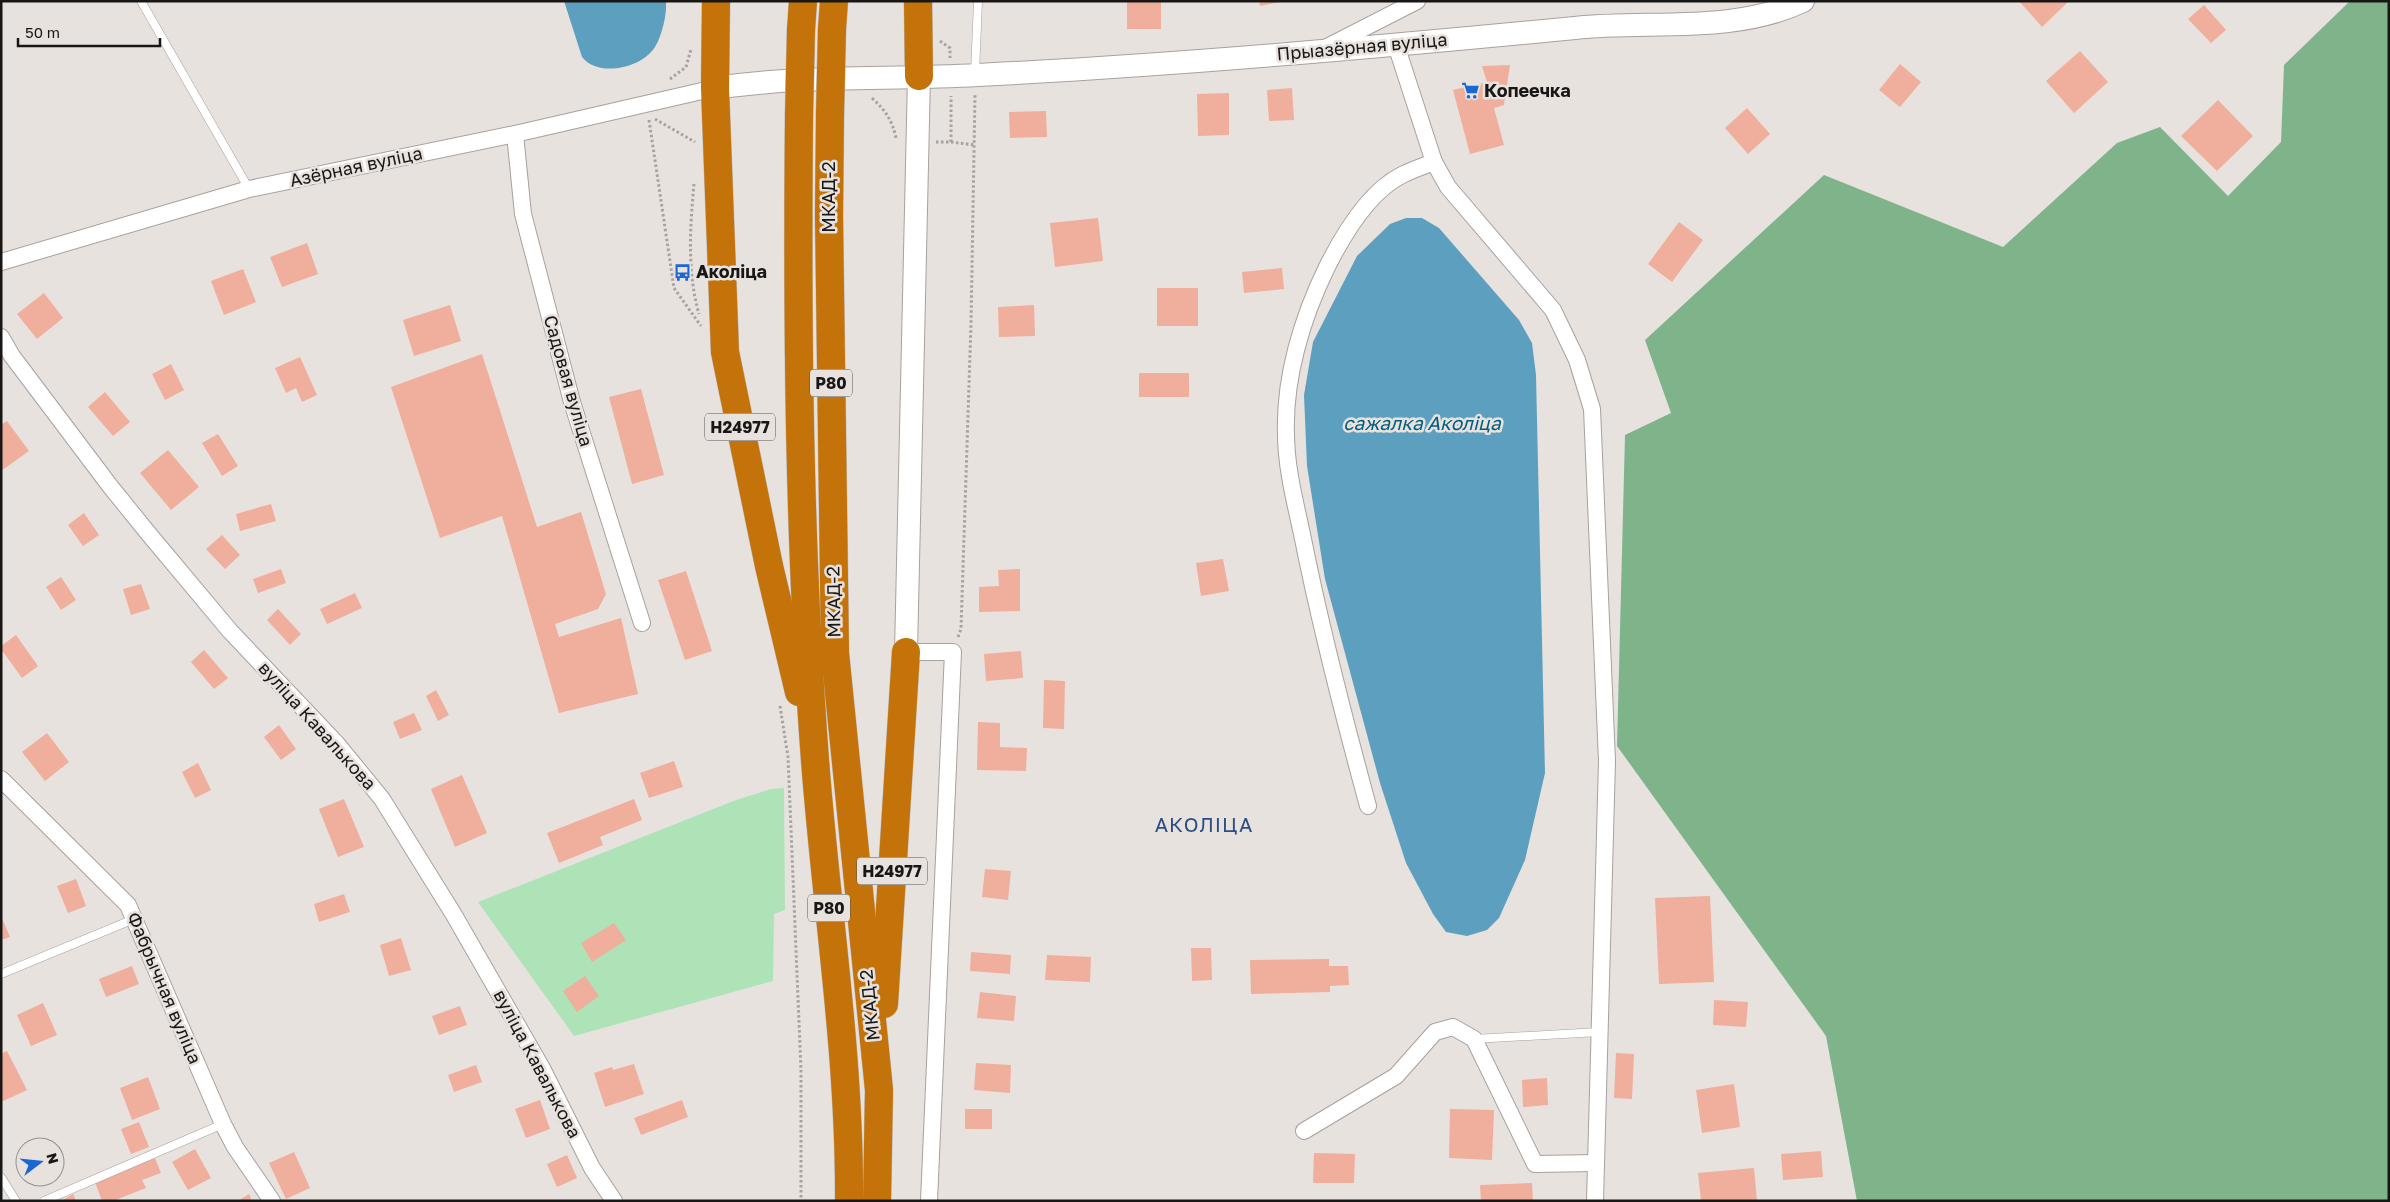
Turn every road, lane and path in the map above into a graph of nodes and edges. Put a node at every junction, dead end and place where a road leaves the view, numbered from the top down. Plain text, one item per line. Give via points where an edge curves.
1 (141, 1) edge
2 (716, 1) edge
3 (803, 1) edge
4 (834, 1) edge
5 (918, 1) edge
6 (978, 1) edge
7 (1417, 1) edge
8 (1803, 1) edge
9 (692, 40) dead end
10 (1396, 45) junction
11 (1321, 51) junction
12 (919, 76) junction
13 (662, 82) dead end
14 (975, 83) junction
15 (715, 88) junction
16 (515, 134) junction
17 (951, 142) dead end
18 (698, 143) dead end
19 (975, 145) junction
20 (1434, 162) junction
21 (694, 180) dead end
22 (250, 189) junction
23 (1, 262) edge
24 (1, 337) edge
25 (642, 623) dead end
26 (906, 652) junction
27 (953, 652) junction
28 (778, 698) dead end
29 (815, 760) junction
30 (1, 779) edge
31 (1368, 806) dead end
32 (136, 918) junction
33 (1, 974) edge
34 (1598, 1032) junction
35 (1474, 1039) junction
36 (879, 1090) junction
37 (223, 1124) junction
38 (1304, 1132) dead end
39 (1596, 1163) junction
40 (1, 1177) edge
41 (16, 1201) edge
42 (44, 1201) edge
43 (272, 1201) edge
44 (614, 1201) edge
45 (801, 1201) edge
46 (849, 1201) edge
47 (877, 1201) edge
48 (929, 1201) edge
49 (1595, 1201) edge

1 - 22 lane
2 - 15 highway, Н24977
3 - 29 highway, Р80, bridge via 799,116 802,511
4 - 36 highway, МКАД-2 / Р80, bridge via 829,246 835,653
5 - 12 highway, Н24977
6 - 14 lane
7 - 11 street
8 - 10 street, Прыазёрная вуліца via 1747,18 1594,26
9 - 13 path via 686,67
10 - 11 street, Прыазёрная вуліца
10 - 20 street
11 - 14 street, Прыазёрная вуліца
12 - 14 street, Прыазёрная вуліца
12 - 15 street, Прыазёрная вуліца via 768,81
12 - 26 street, Н24977
14 - 19 path
15 - 16 street, Азёрная вуліца
15 - 29 highway, Н24977 via 725,352 769,566
16 - 22 street, Азёрная вуліца
16 - 25 street, Садовая вуліца via 523,214 572,402
17 - 19 path
18 - 21 path via 648,115 674,288 705,332 696,301 689,236
19 - 27 path via 961,629
20 - 31 street via 1400,175 1372,198 1342,236 1317,287 1289,384 1286,435 1291,480 1320,623
20 - 34 street via 1448,187 1552,310 1577,360 1592,409 1607,761
22 - 23 street, Азёрная вуліца
24 - 44 street, вуліца Кавалькова via 120,500 230,631 312,715 382,799 459,923 542,1070 592,1168
26 - 27 street
26 - 36 highway, Н24977
27 - 48 street
28 - 45 path via 788,757 801,1070
29 - 46 highway, Р80 via 848,1124
30 - 32 street, Фабрычная вуліца via 118,893
32 - 33 lane
32 - 37 street, Фабрычная вуліца
34 - 35 lane
34 - 39 street
35 - 38 street via 1452,1027 1435,1032 1396,1076
35 - 39 street via 1534,1164
36 - 47 highway, МКАД-2 / Р80
37 - 42 lane
37 - 43 street, Фабрычная вуліца
39 - 49 street
40 - 41 lane

